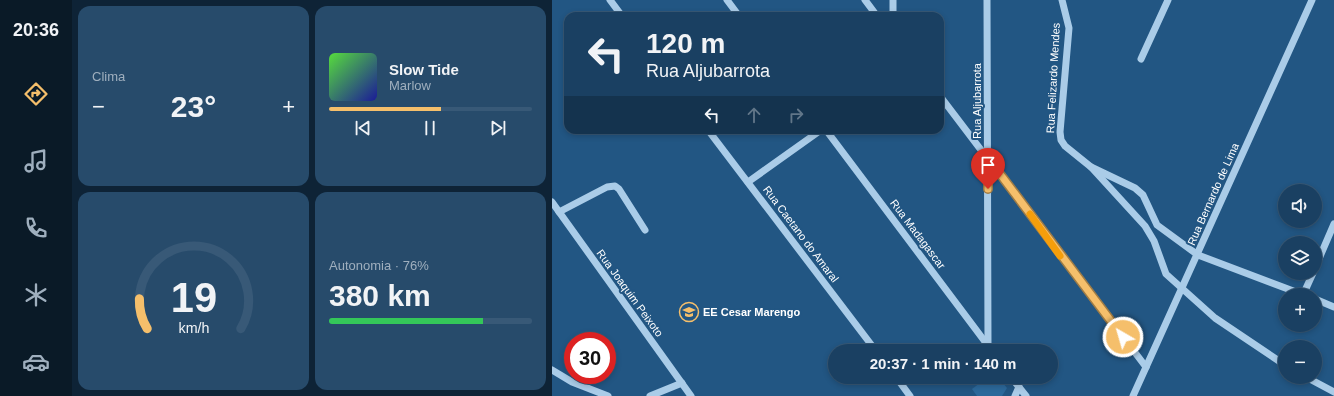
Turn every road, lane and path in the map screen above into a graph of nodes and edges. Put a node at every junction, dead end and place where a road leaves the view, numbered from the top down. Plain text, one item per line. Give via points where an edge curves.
1 (610, 0) edge
2 (727, 0) edge
3 (865, 0) edge
4 (893, 0) edge
5 (987, 0) edge
6 (1062, 0) edge
7 (1168, 0) edge
8 (1312, 0) edge
9 (619, 12) edge
10 (736, 12) edge
11 (874, 12) edge
12 (893, 12) edge
13 (1141, 59) dead end
14 (944, 101) edge
15 (711, 134) edge
16 (815, 134) edge
17 (830, 134) edge
18 (988, 158) junction
19 (1091, 167) junction
20 (748, 182) junction
21 (552, 202) edge
22 (559, 212) junction
23 (1334, 224) edge
24 (645, 230) dead end
25 (1322, 252) edge
26 (1198, 255) junction
27 (1285, 288) edge
28 (1182, 289) junction
29 (1322, 302) edge
30 (1334, 307) edge
31 (871, 344) edge
32 (986, 344) edge
33 (990, 344) edge
34 (1278, 360) edge
35 (1146, 367) junction
36 (552, 370) edge
37 (682, 383) junction
38 (901, 384) edge
39 (1017, 384) edge
40 (1319, 384) edge
41 (1019, 387) junction
42 (1334, 392) edge
43 (608, 396) edge
44 (650, 396) edge
45 (691, 396) edge
46 (910, 396) edge
47 (1015, 396) edge
48 (1026, 396) edge
49 (1133, 396) edge

1 - 9 street
2 - 10 street
3 - 11 street
4 - 12 street
5 - 18 street, Rua Aljubarrota
6 - 19 street, Rua Felizardo Mendes via 1068,28 1061,140 1070,152
7 - 13 street
8 - 26 street, Rua Bernardo de Lima
14 - 18 street
15 - 20 street, Rua Caetano do Amaral
16 - 20 street
17 - 32 street, Rua Madagascar
18 - 33 street, Rua Aljubarrota
18 - 35 street
19 - 26 street, Rua Felizardo Mendes via 1135,188 1143,195 1157,225
19 - 28 street, Rua Felizardo Mendes via 1145,226 1154,241 1166,274
20 - 31 street, Rua Caetano do Amaral
21 - 22 street, Rua Joaquim Peixoto
22 - 24 street via 607,187 615,186
22 - 37 street, Rua Joaquim Peixoto
23 - 25 street
26 - 27 street, Rua Felizardo Mendes
26 - 28 street, Rua Bernardo de Lima
28 - 34 street, Rua Felizardo Mendes via 1215,318
28 - 35 street, Rua Bernardo de Lima
29 - 30 street
35 - 49 street, Rua Bernardo de Lima
36 - 43 street via 572,382
37 - 44 street
37 - 45 street, Rua Joaquim Peixoto
38 - 46 street
39 - 41 street
40 - 42 street
41 - 47 street
41 - 48 street

